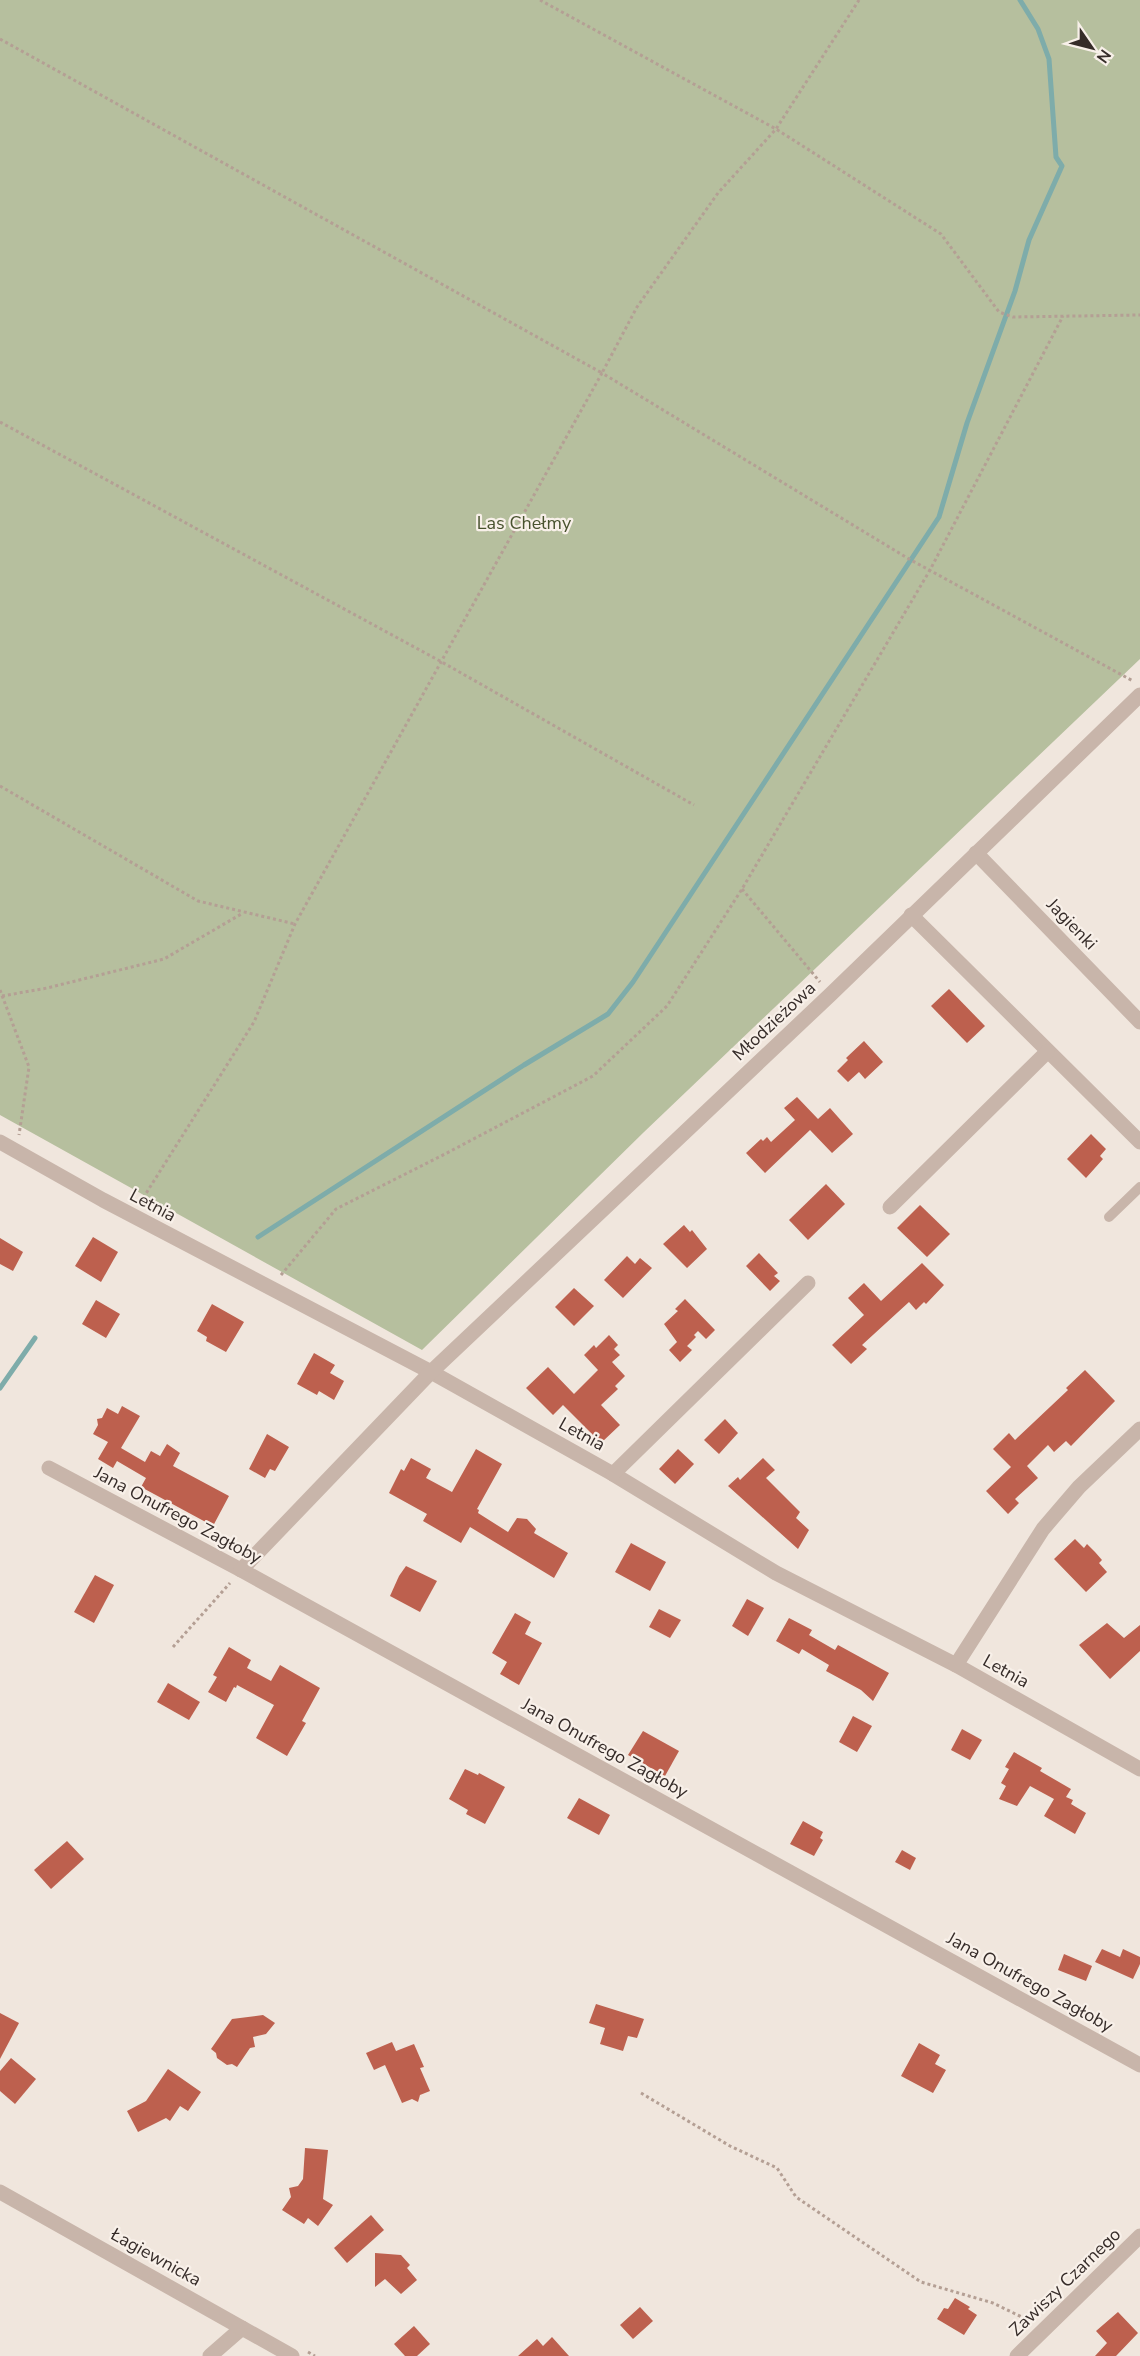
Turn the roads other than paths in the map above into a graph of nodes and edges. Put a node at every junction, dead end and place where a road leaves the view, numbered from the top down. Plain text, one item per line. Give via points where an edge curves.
1 (1140, 695) edge
2 (976, 853) junction
3 (911, 915) junction
4 (1140, 1022) edge
5 (1047, 1052) junction
6 (0, 1142) edge
7 (1140, 1142) edge
8 (1140, 1187) edge
9 (890, 1207) dead end
10 (1109, 1217) dead end
11 (808, 1283) dead end
12 (431, 1371) junction
13 (1140, 1429) edge
14 (49, 1468) dead end
15 (613, 1474) junction
16 (241, 1570) junction
17 (956, 1665) junction
18 (1140, 1769) edge
19 (1140, 2065) edge
20 (0, 2192) edge
21 (1140, 2236) edge
22 (242, 2328) junction
23 (210, 2356) edge
24 (292, 2356) edge
25 (1017, 2356) edge

1 - 2 street, Młodzieżowa
2 - 3 street, Młodzieżowa
2 - 4 street, Jagienki
3 - 5 street
3 - 12 street, Młodzieżowa
5 - 7 street
5 - 9 street
6 - 12 street, Letnia via 270,1289
8 - 10 lane
11 - 15 street
12 - 15 street, Letnia
12 - 16 street, Młodzieżowa
13 - 17 street via 1079,1487 1043,1529
14 - 16 street, Jana Onufrego Zagłoby
15 - 17 street, Letnia via 776,1573
16 - 19 street, Jana Onufrego Zagłoby
17 - 18 street, Letnia
20 - 22 street, Łagiewnicka
21 - 25 street, Zawiszy Czarnego
22 - 23 street
22 - 24 street, Łagiewnicka

